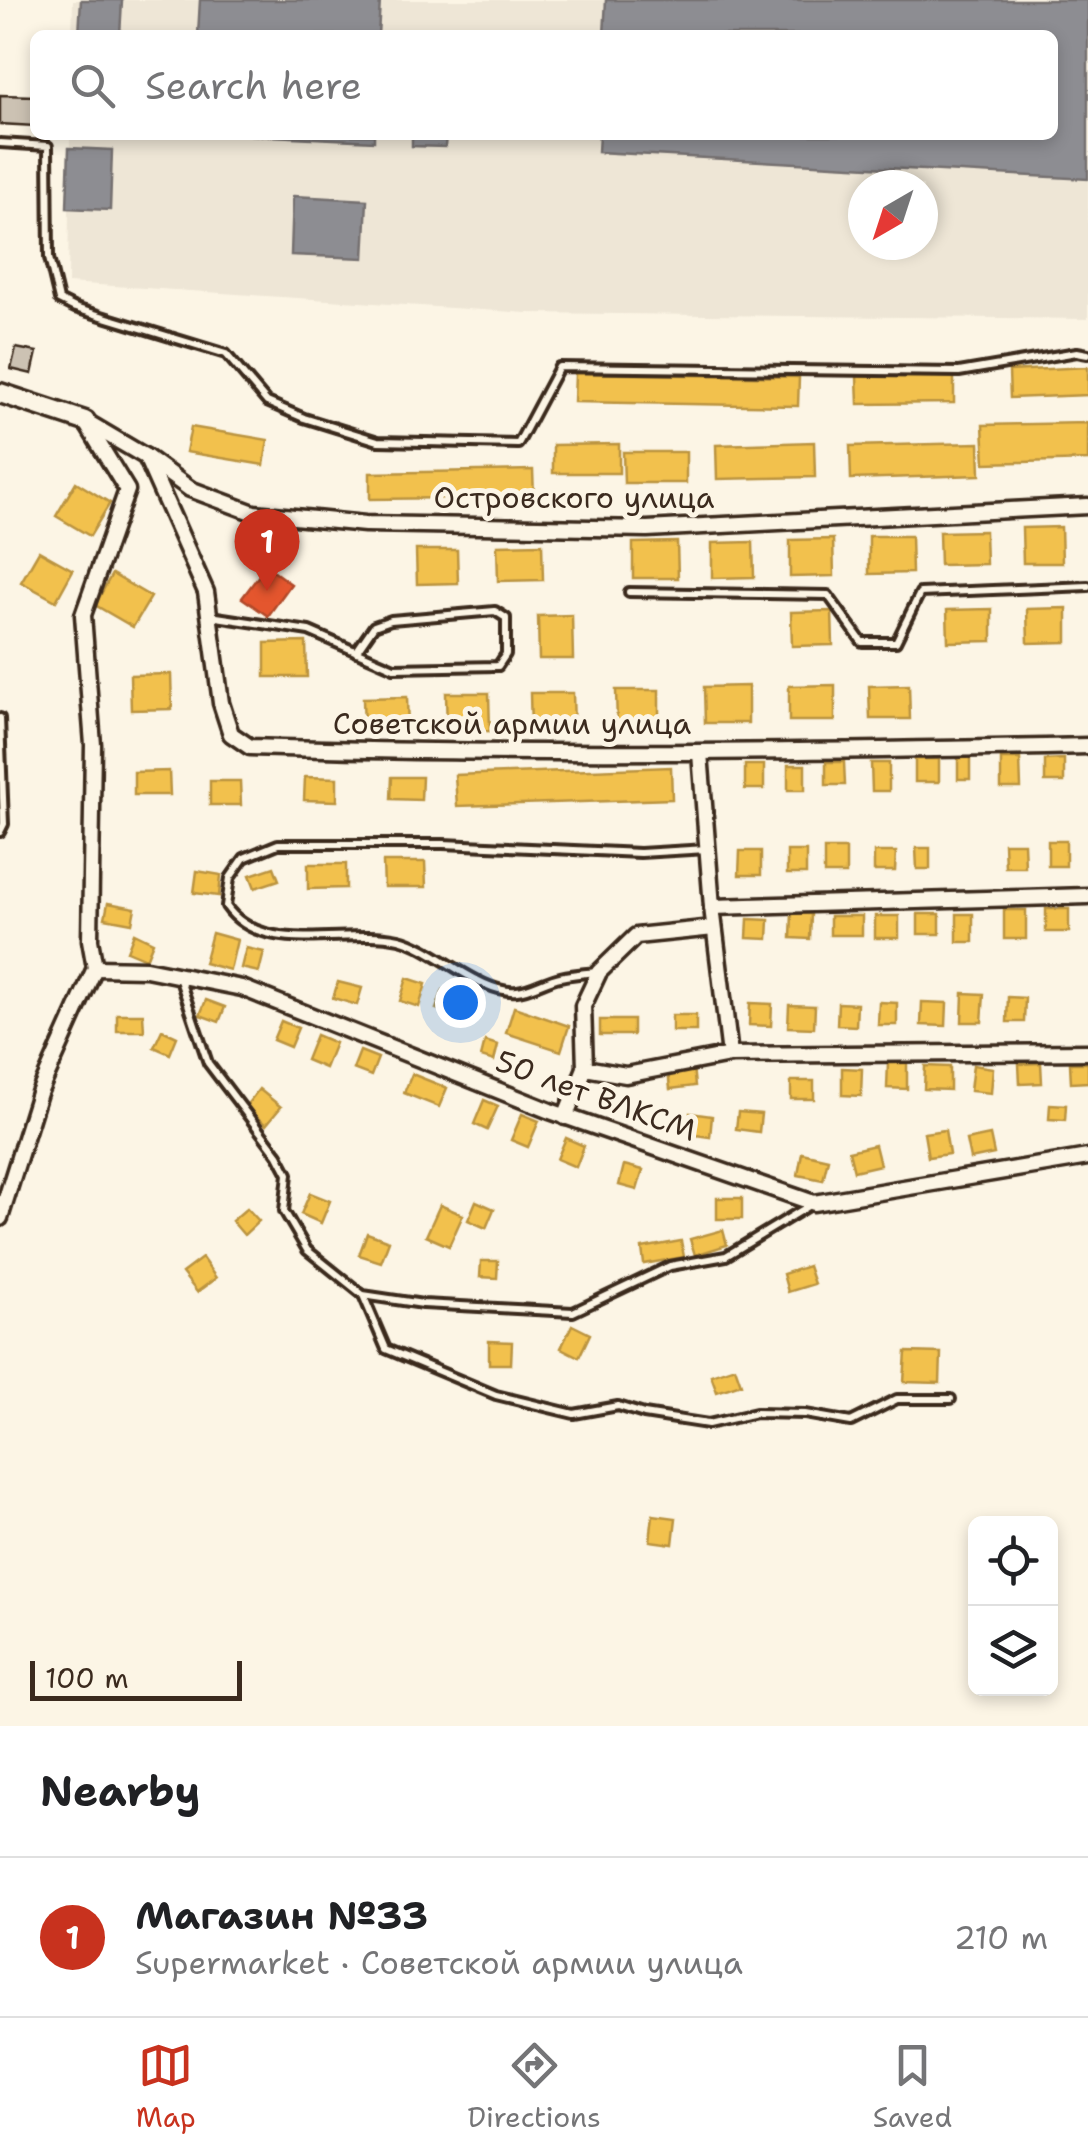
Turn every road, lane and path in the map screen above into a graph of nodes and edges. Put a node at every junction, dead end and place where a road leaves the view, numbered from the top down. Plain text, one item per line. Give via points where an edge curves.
1 (0, 143) edge
2 (1088, 354) edge
3 (0, 393) edge
4 (85, 421) junction
5 (146, 458) junction
6 (1088, 506) edge
7 (1088, 586) edge
8 (629, 592) dead end
9 (209, 616) junction
10 (356, 652) junction
11 (0, 718) edge
12 (1088, 746) edge
13 (700, 753) junction
14 (0, 832) edge
15 (707, 849) junction
16 (1088, 896) edge
17 (712, 907) junction
18 (714, 928) junction
19 (95, 968) junction
20 (599, 972) junction
21 (179, 976) junction
22 (1088, 1052) edge
23 (730, 1055) junction
24 (586, 1068) junction
25 (566, 1116) junction
26 (1088, 1157) edge
27 (814, 1203) junction
28 (0, 1218) edge
29 (362, 1294) junction
30 (951, 1399) dead end

1 - 2 lane via 48,146 48,258 59,300 226,354 268,402 378,441 518,444 559,367 959,372
3 - 4 street
4 - 5 street, Островского улица
4 - 19 street via 126,490 84,615 94,745
5 - 6 street, Островского улица via 190,488 254,513 365,524 647,530
5 - 9 street, Советской армии улица via 206,592
7 - 8 lane via 920,594 896,642 862,642 828,595
9 - 10 lane via 308,631
9 - 13 street, Советской армии улица via 220,703 232,734 250,747
10 - 10 lane via 394,668 498,666 506,654 506,618 495,612 390,620 374,626
11 - 14 lane
12 - 13 street, Советской армии улица
13 - 15 street
15 - 17 street
15 - 20 lane via 640,854 278,844 244,858 230,878 226,906 237,922 260,933 397,938 476,980 515,992
16 - 17 street
17 - 18 street
18 - 20 street via 636,936
18 - 23 street
19 - 21 street, 50 лет ВЛКСМ
19 - 28 street via 39,1093
20 - 24 street via 583,1006
21 - 25 street, 50 лет ВЛКСМ via 242,988
21 - 29 lane via 208,1064 288,1174 284,1211 308,1250
22 - 23 street
23 - 24 street via 626,1075
24 - 25 street
25 - 27 street, 50 лет ВЛКСМ
26 - 27 street, 50 лет ВЛКСМ
27 - 29 lane via 726,1256 670,1266 573,1312
29 - 30 lane via 386,1350 496,1395 574,1414 618,1406 708,1424 756,1414 851,1422 897,1399

